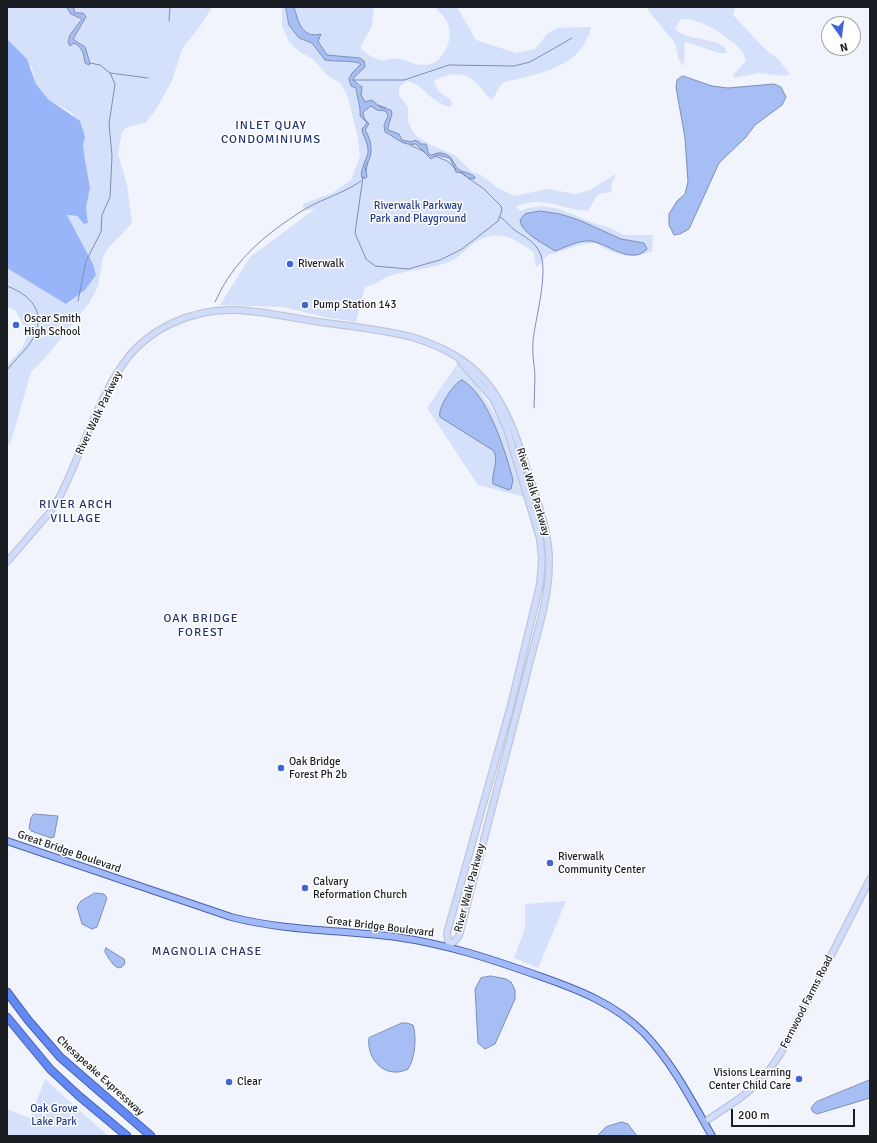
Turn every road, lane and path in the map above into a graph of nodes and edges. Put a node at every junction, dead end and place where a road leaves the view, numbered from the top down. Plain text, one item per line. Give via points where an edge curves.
1 (460, 360) junction
2 (7, 562) edge
3 (7, 841) edge
4 (870, 879) edge
5 (449, 947) junction
6 (7, 992) edge
7 (7, 1018) edge
8 (704, 1122) junction
9 (127, 1136) edge
10 (151, 1136) edge
11 (712, 1136) edge

1 - 2 street, River Walk Parkway via 440,347 412,337 241,310 198,314 173,322 143,343 124,363 108,390 59,498
1 - 5 street, River Walk Parkway via 493,400 507,429 538,526 542,568 539,591 511,705 447,933
1 - 5 street, River Walk Parkway via 489,385 511,421 543,520 549,566 546,592 459,936
3 - 5 main road, Great Bridge Boulevard via 206,910 246,921 398,937
4 - 8 street, Fernwood Farms Road via 772,1068 746,1095
5 - 8 main road, Great Bridge Boulevard via 498,961 576,990 605,1003 624,1016 659,1051
6 - 10 highway, Chesapeake Expressway via 60,1057
7 - 9 highway via 50,1069
8 - 11 main road, Great Bridge Boulevard

